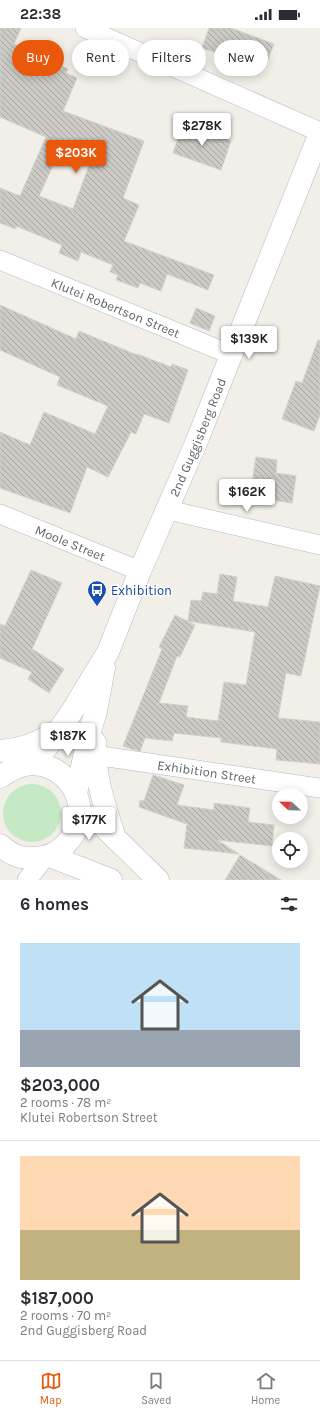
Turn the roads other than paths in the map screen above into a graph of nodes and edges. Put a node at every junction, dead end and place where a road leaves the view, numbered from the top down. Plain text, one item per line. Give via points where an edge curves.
1 (85, 28) edge
2 (320, 132) edge
3 (0, 260) edge
4 (232, 355) junction
5 (168, 510) junction
6 (0, 514) edge
7 (320, 545) edge
8 (140, 571) junction
9 (108, 652) junction
10 (96, 712) junction
11 (59, 730) junction
12 (94, 755) junction
13 (31, 764) junction
14 (3, 766) edge
15 (320, 788) edge
16 (77, 796) junction
17 (115, 838) junction
18 (0, 845) edge
19 (47, 856) junction
20 (26, 880) edge
21 (111, 880) edge
22 (158, 880) edge

1 - 2 street
2 - 4 main road, 2nd Guggisberg Road
3 - 4 street, Klutei Robertson Street
4 - 5 main road, 2nd Guggisberg Road
5 - 7 street
5 - 8 main road, 2nd Guggisberg Road
6 - 8 street, Moole Street
8 - 9 main road, 2nd Guggisberg Road
9 - 10 main road, 2nd Guggisberg Road
9 - 11 main road, 2nd Guggisberg Road
10 - 12 main road
10 - 16 main road, 2nd Guggisberg Road
11 - 13 main road, 2nd Guggisberg Road
11 - 14 main road via 24,747
12 - 15 street, Exhibition Street
12 - 17 main road via 101,794
13 - 14 main road
13 - 16 main road via 45,766 58,772 69,781
16 - 17 main road
16 - 19 main road, 2nd Guggisberg Road via 80,813 71,839 61,849
17 - 22 main road
18 - 19 main road via 18,857 32,859
19 - 20 street
19 - 21 main road

